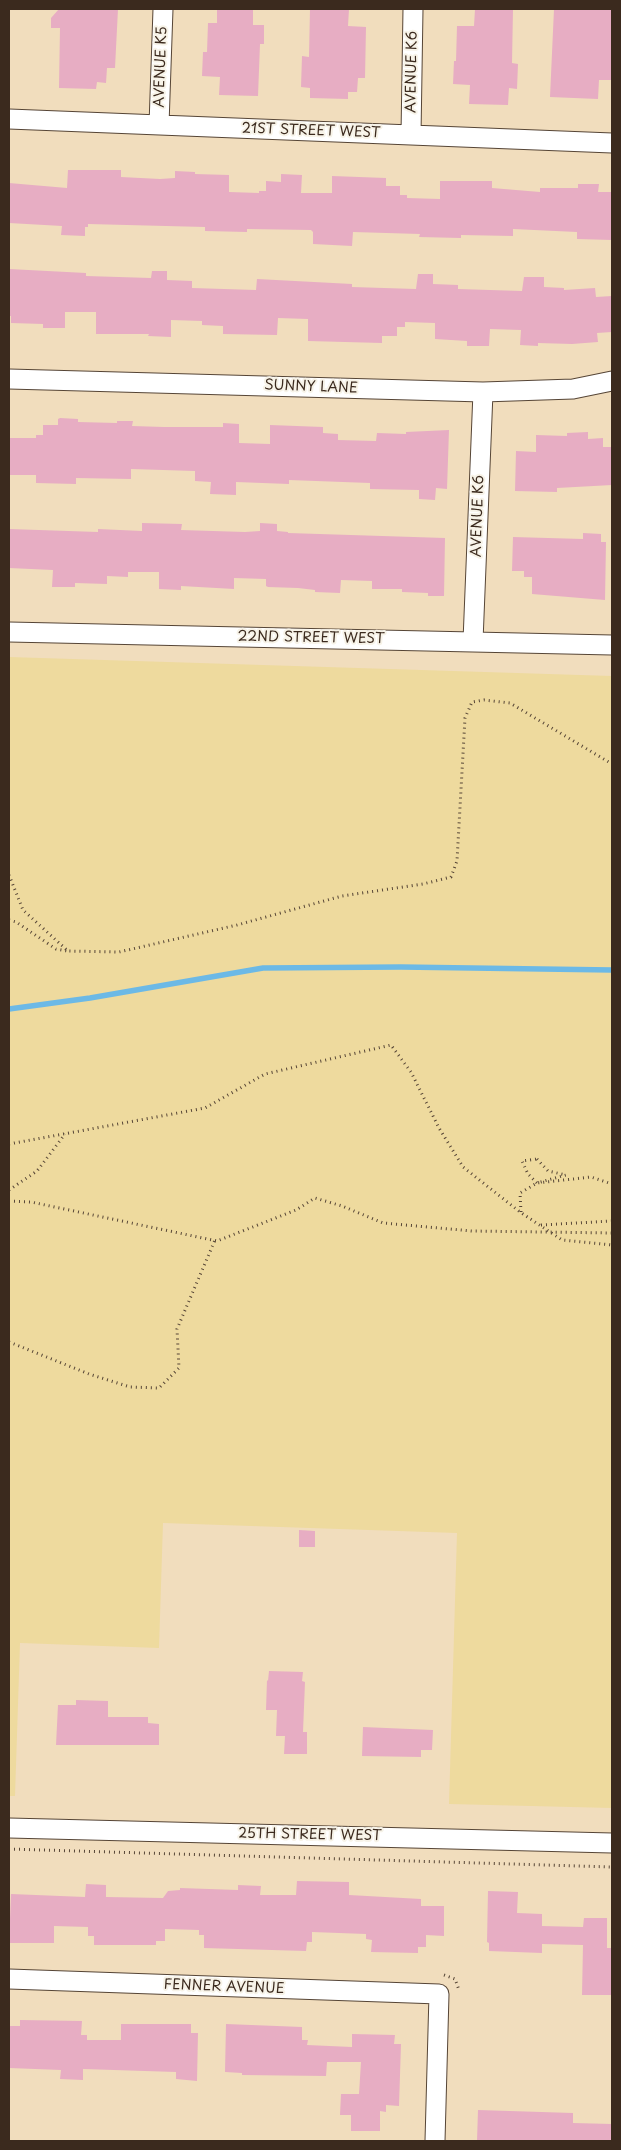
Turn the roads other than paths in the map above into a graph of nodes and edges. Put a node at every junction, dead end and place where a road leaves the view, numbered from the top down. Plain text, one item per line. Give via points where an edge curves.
1 (162, 9) edge
2 (413, 9) edge
3 (9, 119) edge
4 (159, 125) junction
5 (412, 135) junction
6 (612, 143) edge
7 (9, 379) edge
8 (612, 381) edge
9 (483, 392) junction
10 (9, 632) edge
11 (473, 641) junction
12 (612, 645) edge
13 (9, 1828) edge
14 (612, 1843) edge
15 (9, 1979) edge
16 (436, 2141) edge

1 - 4 street, AVENUE K5
2 - 5 street, AVENUE K6
3 - 4 street, 21ST STREET WEST
4 - 5 street, 21ST STREET WEST
5 - 6 street, 21ST STREET WEST
7 - 9 street, SUNNY LANE
8 - 9 street, SUNNY LANE via 573,389
9 - 11 street, AVENUE K6
10 - 11 street, 22ND STREET WEST
11 - 12 street, 22ND STREET WEST
13 - 14 street, 25TH STREET WEST
15 - 16 street, FENNER AVENUE via 439,1994

